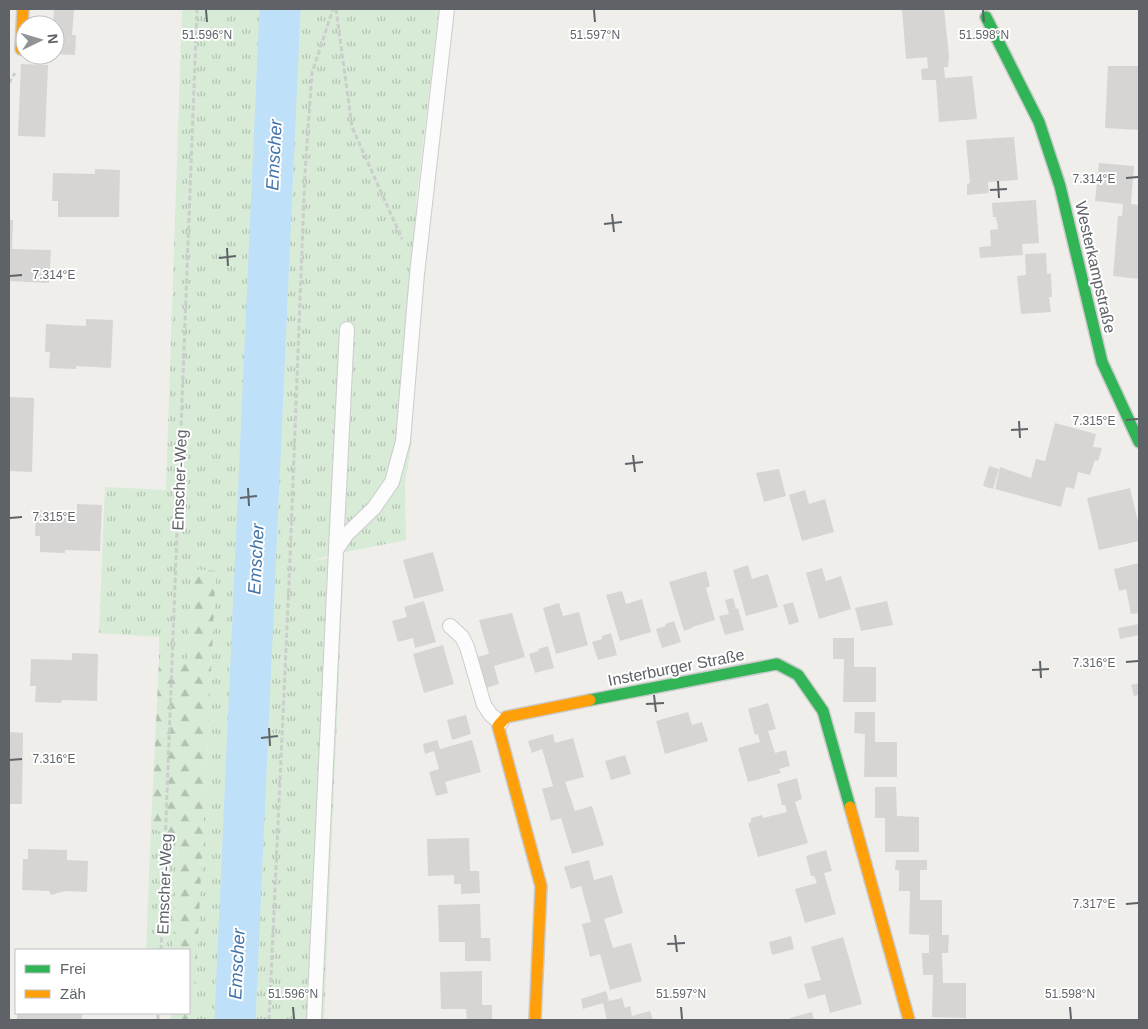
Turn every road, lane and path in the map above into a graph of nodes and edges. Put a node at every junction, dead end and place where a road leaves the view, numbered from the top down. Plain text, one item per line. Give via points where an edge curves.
1 (198, 9) edge
2 (334, 9) edge
3 (447, 9) edge
4 (986, 17) dead end
5 (402, 240) dead end
6 (347, 329) dead end
7 (1139, 442) edge
8 (336, 550) junction
9 (450, 626) dead end
10 (501, 723) junction
11 (161, 949) edge
12 (269, 1020) edge
13 (314, 1020) edge
14 (536, 1020) edge
15 (909, 1020) edge

1 - 11 path, Emscher-Weg
2 - 5 path via 352,128
2 - 12 path via 312,74 305,172
3 - 8 lane via 400,456 392,482 374,508 346,535
4 - 7 street, Westerkampstraße via 1039,122 1060,186 1102,362
6 - 8 lane
8 - 13 lane
9 - 10 lane via 467,647 484,705
10 - 14 street via 498,726 541,886
10 - 15 street, Insterburger Straße via 506,717 532,711 777,664 798,675 823,711

